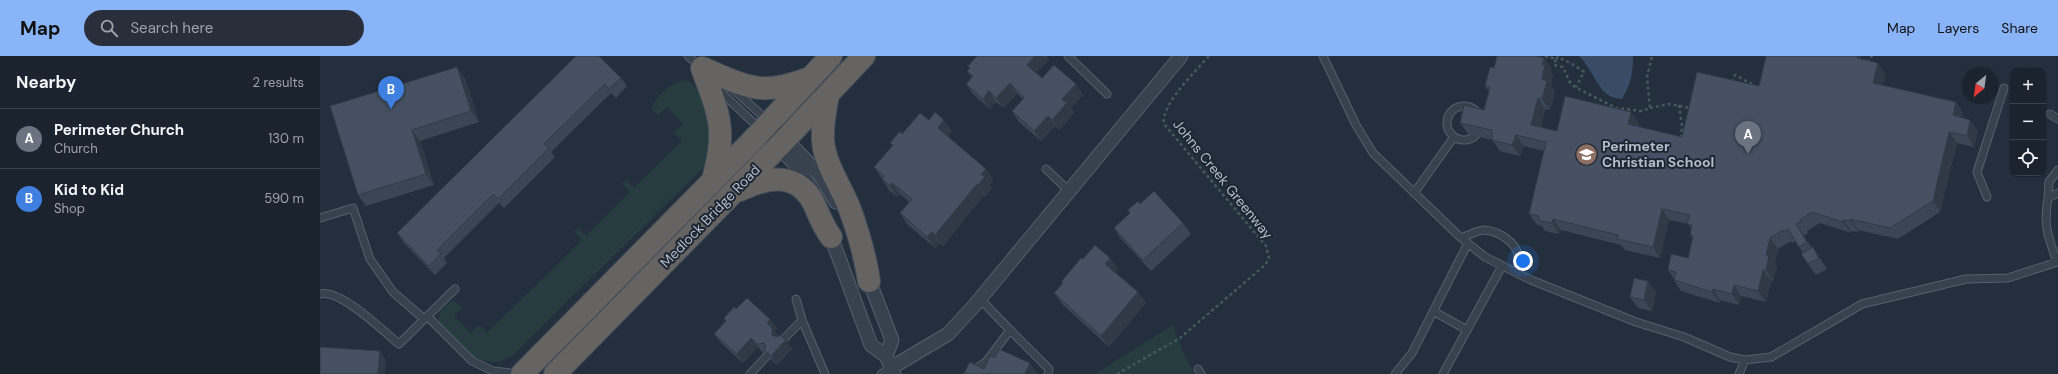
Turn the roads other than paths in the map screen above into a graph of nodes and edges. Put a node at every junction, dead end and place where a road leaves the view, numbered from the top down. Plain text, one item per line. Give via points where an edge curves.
1 (831, 56) edge
2 (864, 56) edge
3 (1068, 56) edge
4 (1181, 56) edge
5 (1323, 56) edge
6 (695, 62) edge
7 (810, 78) junction
8 (719, 84) junction
9 (2004, 88) dead end
10 (1107, 94) dead end
11 (828, 95) junction
12 (2050, 114) dead end
13 (2058, 119) edge
14 (765, 126) junction
15 (1454, 137) junction
16 (782, 143) junction
17 (1046, 169) dead end
18 (2058, 170) edge
19 (712, 180) junction
20 (1069, 191) junction
21 (734, 192) junction
22 (1414, 193) junction
23 (2058, 193) edge
24 (1987, 197) dead end
25 (2048, 198) junction
26 (320, 218) edge
27 (831, 237) junction
28 (1462, 238) junction
29 (1468, 243) junction
30 (2058, 263) edge
31 (1502, 266) junction
32 (1518, 274) junction
33 (869, 281) junction
34 (455, 288) dead end
35 (320, 294) edge
36 (980, 298) junction
37 (796, 299) dead end
38 (1433, 311) junction
39 (426, 317) junction
40 (802, 320) junction
41 (1010, 330) junction
42 (1467, 330) junction
43 (782, 341) edge
44 (767, 356) edge
45 (886, 356) junction
46 (1745, 360) junction
47 (889, 372) edge
48 (1400, 372) edge
49 (522, 374) edge
50 (555, 374) edge
51 (750, 374) edge
52 (825, 374) edge
53 (968, 374) edge
54 (1048, 374) edge
55 (1443, 374) edge
56 (1739, 374) edge

1 - 7 highway, Medlock Bridge Road
2 - 11 highway, Medlock Bridge Road
3 - 10 lane
4 - 20 street
5 - 22 lane via 1356,125 1373,153
6 - 7 highway via 742,85 766,89 789,86
6 - 8 lane
6 - 19 highway via 715,108 720,130 720,145
7 - 14 highway, Medlock Bridge Road
8 - 14 lane via 723,94
8 - 14 lane via 729,86
9 - 24 lane via 1977,172
11 - 16 highway, Medlock Bridge Road
11 - 33 highway via 823,123 823,142 863,248
12 - 13 lane
14 - 16 street
14 - 19 highway, Medlock Bridge Road
15 - 15 lane via 1470,139 1480,130 1481,118 1471,108 1458,108 1448,116 1448,129
15 - 22 lane
16 - 21 highway, Medlock Bridge Road
16 - 27 street via 816,196
16 - 33 street via 819,174 831,193
17 - 20 lane
18 - 25 lane via 2049,182
19 - 49 highway, Medlock Bridge Road
20 - 36 street
21 - 27 highway via 771,179 780,179 796,185 809,196 822,226
21 - 50 highway, Medlock Bridge Road
22 - 28 lane
23 - 25 lane
25 - 30 lane via 2044,218
26 - 39 lane via 353,208 370,259 393,292
27 - 45 street via 871,345
28 - 29 lane
28 - 32 lane via 1485,230 1500,235 1513,244 1518,255
29 - 31 lane via 1485,257
29 - 38 lane
30 - 46 lane via 2008,278 1966,279 1862,304 1771,357
31 - 32 lane
31 - 42 lane
32 - 46 lane via 1636,322 1684,336 1730,357
33 - 45 street via 892,340
34 - 39 lane
35 - 39 lane via 333,295 350,304 399,344
36 - 41 lane
36 - 47 street via 948,334
37 - 40 lane
38 - 42 lane
38 - 48 lane
39 - 49 lane via 472,361 493,370
40 - 43 lane
40 - 52 lane
41 - 53 lane via 986,362
41 - 54 lane via 1049,370
42 - 55 lane
44 - 51 lane
45 - 47 street
46 - 56 lane

